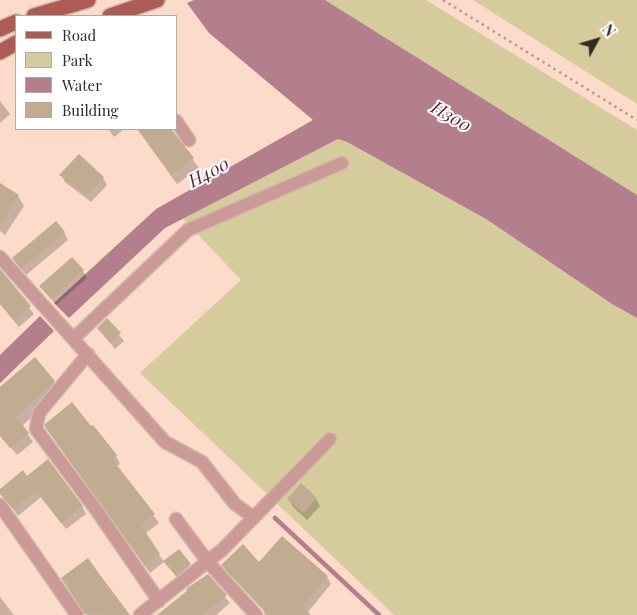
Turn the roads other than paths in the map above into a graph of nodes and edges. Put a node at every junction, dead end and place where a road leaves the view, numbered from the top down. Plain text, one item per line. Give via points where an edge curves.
1 (88, 0) edge
2 (157, 0) edge
3 (37, 15) edge
4 (113, 15) edge
5 (15, 22) edge
6 (0, 29) edge
7 (15, 43) edge
8 (0, 52) edge
9 (178, 124) edge
10 (189, 140) dead end
11 (342, 163) dead end
12 (0, 257) edge
13 (74, 338) junction
14 (88, 354) junction
15 (330, 439) dead end
16 (0, 505) edge
17 (253, 517) junction
18 (176, 519) dead end
19 (208, 562) junction
20 (159, 601) junction
21 (147, 613) edge
22 (77, 615) edge
23 (256, 615) edge

1 - 3 main road
2 - 4 main road
5 - 6 main road
7 - 8 main road
9 - 10 street
11 - 13 street via 188,230
12 - 13 street
13 - 14 street
14 - 17 street via 165,442 202,462 235,504
14 - 20 street via 39,413 36,429
15 - 17 street
16 - 22 street
17 - 19 street
18 - 19 street
19 - 20 street
19 - 23 street
20 - 21 street

